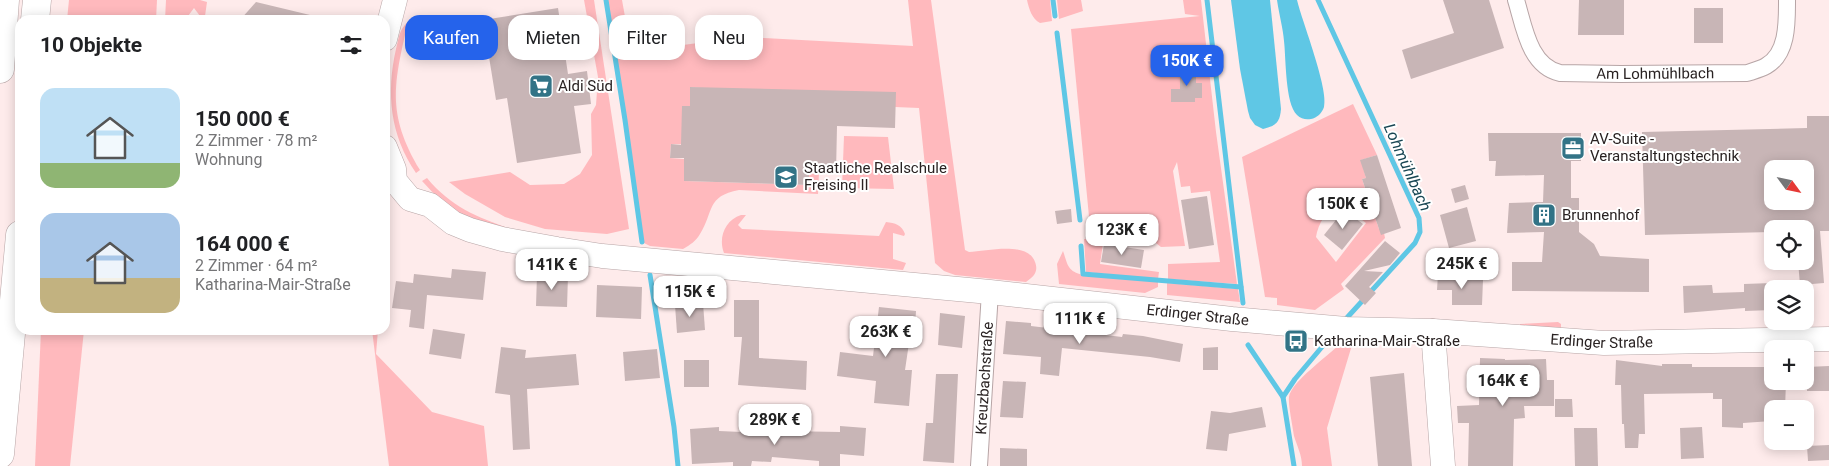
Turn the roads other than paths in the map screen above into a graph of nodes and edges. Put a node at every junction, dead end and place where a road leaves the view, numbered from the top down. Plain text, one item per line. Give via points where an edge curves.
1 (5, 0) edge
2 (37, 0) edge
3 (394, 0) edge
4 (1516, 0) edge
5 (1787, 0) edge
6 (36, 15) edge
7 (390, 18) edge
8 (0, 68) edge
9 (390, 159) edge
10 (15, 290) edge
11 (990, 292) junction
12 (1434, 331) junction
13 (1829, 339) edge
14 (0, 454) edge
15 (979, 466) edge
16 (1443, 466) edge

1 - 8 highway
2 - 6 highway
3 - 7 street
4 - 5 street, Am Lohmühlbach via 1531,46 1538,59 1552,71 1622,74 1747,72 1766,66 1778,56 1787,22
9 - 11 street, Erdinger Straße via 394,169 407,170 430,206 453,223 502,238 637,260
10 - 14 highway
11 - 12 street, Erdinger Straße via 1320,327
11 - 15 street, Kreuzbachstraße
12 - 13 street, Erdinger Straße via 1604,343
12 - 16 street

